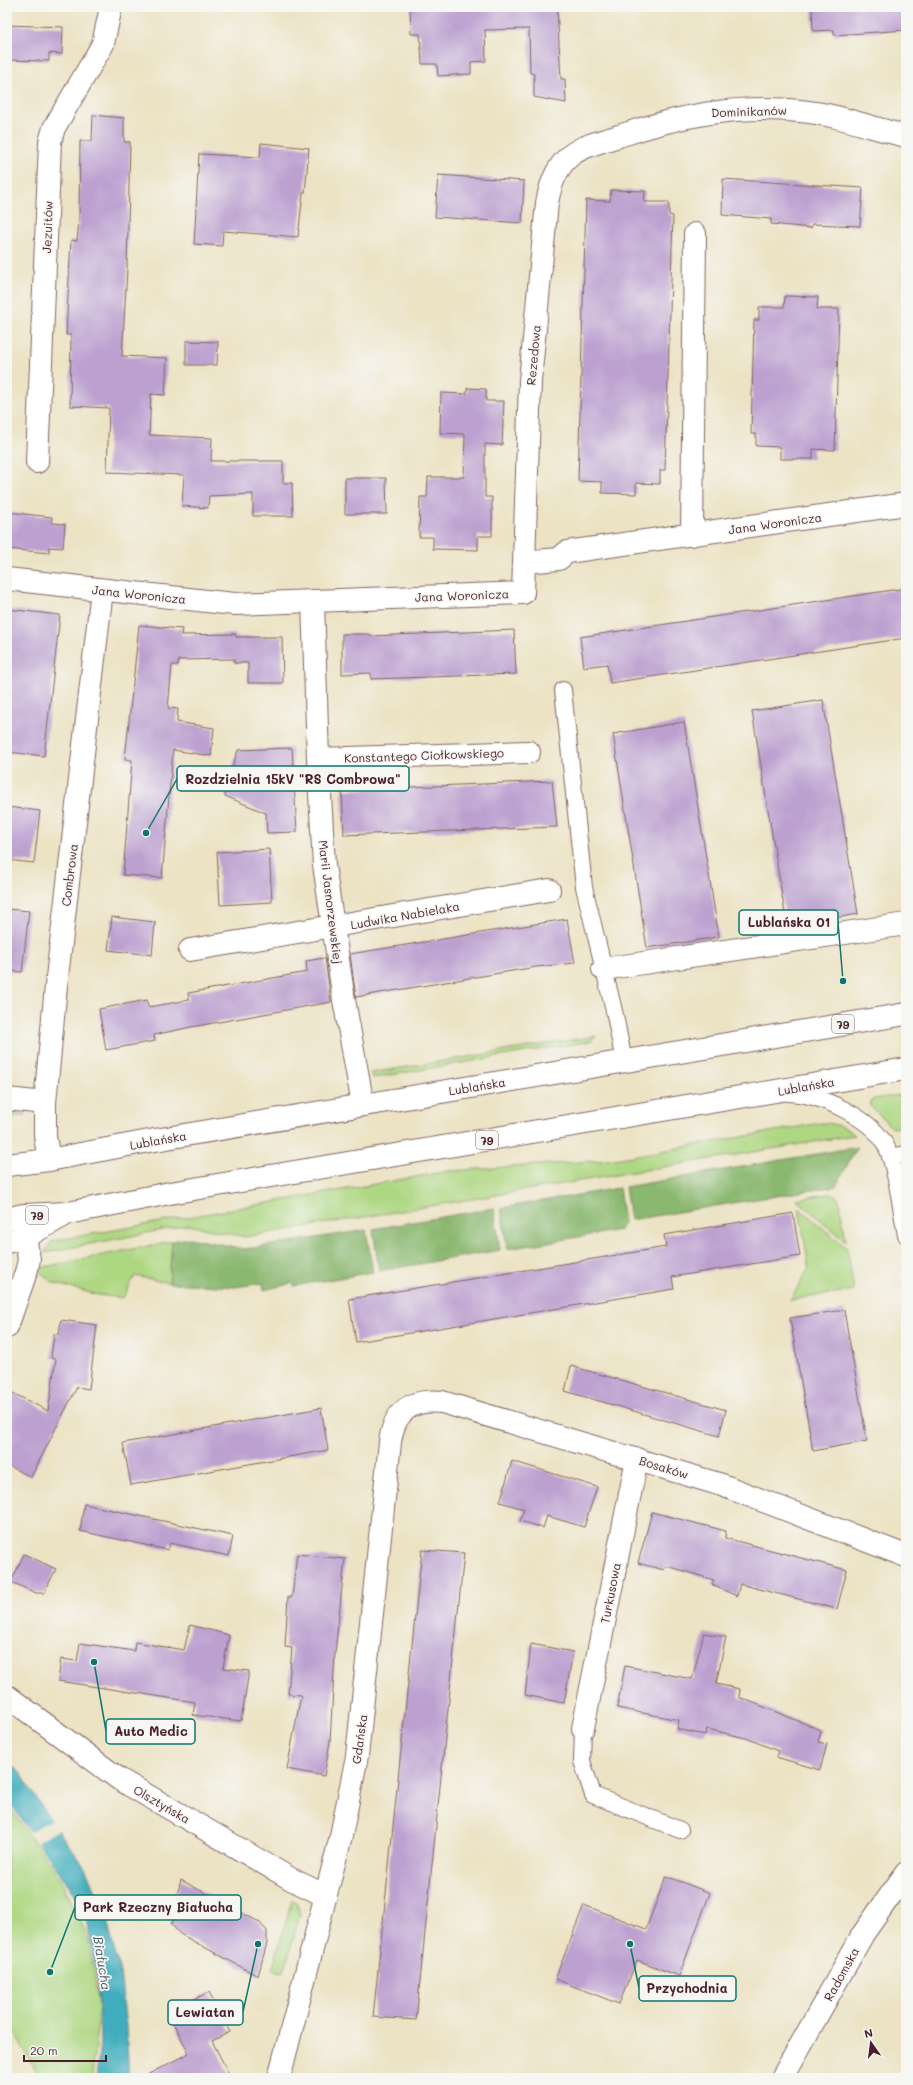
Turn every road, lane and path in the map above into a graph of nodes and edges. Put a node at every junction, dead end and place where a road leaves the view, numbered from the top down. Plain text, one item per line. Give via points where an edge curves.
1 (112, 7) edge
2 (906, 136) edge
3 (571, 155) joint
4 (695, 234) dead end
5 (37, 462) dead end
6 (906, 504) edge
7 (692, 535) junction
8 (524, 562) junction
9 (7, 579) edge
10 (102, 590) junction
11 (313, 601) junction
12 (563, 690) dead end
13 (529, 752) dead end
14 (318, 759) junction
15 (549, 890) dead end
16 (906, 924) edge
17 (333, 927) junction
18 (190, 950) dead end
19 (603, 969) junction
20 (906, 1014) edge
21 (624, 1062) junction
22 (906, 1069) edge
23 (771, 1092) junction
24 (7, 1099) edge
25 (45, 1103) junction
26 (363, 1105) junction
27 (898, 1156) edge
28 (49, 1160) junction
29 (7, 1165) edge
30 (7, 1173) edge
31 (68, 1213) junction
32 (7, 1219) edge
33 (905, 1226) edge
34 (16, 1239) edge
35 (7, 1327) edge
36 (416, 1404) joint
37 (637, 1459) junction
38 (906, 1556) edge
39 (7, 1696) edge
40 (583, 1728) joint
41 (680, 1830) dead end
42 (906, 1873) edge
43 (326, 1896) junction
44 (279, 2078) edge
45 (782, 2078) edge

1 - 5 street, Jezuitów via 103,44 54,128 50,142
2 - 3 street, Dominikanów via 839,117 801,111 737,109 683,117 598,142
3 - 8 street, Rezedowa via 550,187 547,203 530,381
4 - 7 street
6 - 7 street, Jana Woronicza
7 - 8 street, Jana Woronicza via 567,552 559,559
8 - 11 street, Jana Woronicza via 523,593
9 - 10 street, Jana Woronicza
10 - 11 street, Jana Woronicza via 234,604
10 - 25 street, Combrowa
11 - 14 street, Marii Jasnorzewskiej
12 - 19 lane via 583,874
13 - 14 street, Konstantego Ciołkowskiego
14 - 17 street, Marii Jasnorzewskiej via 324,865
15 - 17 street, Ludwika Nabielaka
16 - 19 street
17 - 18 street, Ludwika Nabielaka
17 - 26 street, Marii Jasnorzewskiej
19 - 21 lane
20 - 21 street, Lublańska / 79
21 - 26 street, Lublańska / 79
22 - 23 street, Lublańska / 79
23 - 27 lane via 796,1093 825,1100 870,1127
23 - 31 street, Lublańska / 79 via 170,1193
24 - 25 street
25 - 28 street, Combrowa via 45,1136
26 - 28 street, Lublańska / 79
27 - 33 lane
28 - 29 street
28 - 30 street, 79
31 - 32 street, 79 via 23,1215
31 - 34 street
34 - 35 street via 29,1259
36 - 37 street, Bosaków via 442,1402
36 - 43 street, Gdańska via 400,1413 391,1430 359,1741 342,1836
37 - 38 street, Bosaków via 766,1501
37 - 40 street, Turkusowa
39 - 43 street, Olsztyńska via 119,1779 291,1879
40 - 41 lane via 582,1761 593,1795
42 - 45 street, Radomska via 863,1934
43 - 44 street, Gdańska

